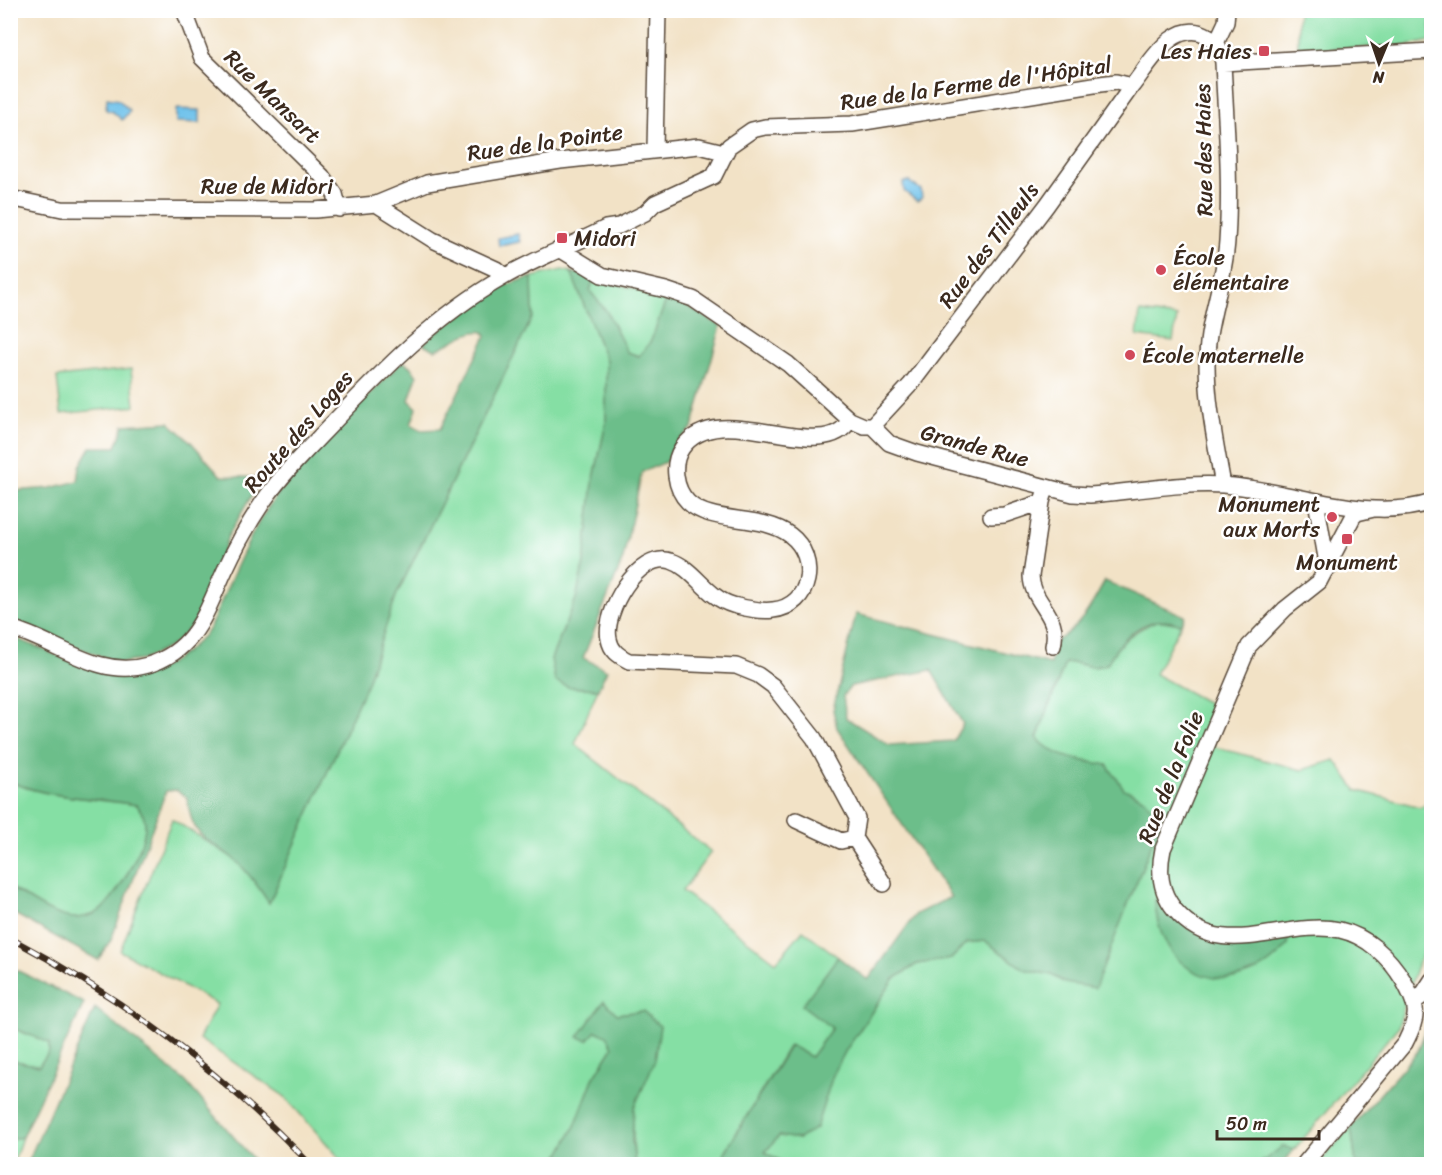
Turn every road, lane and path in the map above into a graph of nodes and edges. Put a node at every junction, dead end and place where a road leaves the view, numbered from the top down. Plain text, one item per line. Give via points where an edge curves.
1 (184, 10) edge
2 (658, 10) edge
3 (1227, 10) edge
4 (1216, 43) junction
5 (1431, 51) edge
6 (1223, 63) junction
7 (1132, 86) junction
8 (655, 149) junction
9 (724, 152) junction
10 (10, 198) edge
11 (376, 204) junction
12 (339, 209) junction
13 (562, 251) junction
14 (504, 276) junction
15 (850, 420) junction
16 (872, 426) junction
17 (1223, 485) junction
18 (1044, 495) junction
19 (1316, 501) junction
20 (1431, 502) edge
21 (1374, 509) junction
22 (991, 516) dead end
23 (1328, 569) junction
24 (10, 628) edge
25 (1053, 646) dead end
26 (796, 820) dead end
27 (854, 838) junction
28 (884, 884) dead end
29 (1431, 980) edge
30 (1415, 1001) junction
31 (1304, 1164) edge

1 - 12 street, Rue Mansart via 202,58 322,176 335,194
2 - 8 street
3 - 4 street
4 - 6 street
4 - 7 street, Rue de la Ferme de l'Hôpital via 1197,32 1178,33
5 - 6 street
6 - 17 street, Rue des Haies via 1230,192 1227,243 1208,356
7 - 9 street, Rue de la Ferme de l'Hôpital via 1100,84 844,125 765,128 739,137
7 - 16 street, Rue des Tilleuls via 911,384
8 - 9 street, Rue de la Pointe via 699,146
8 - 11 street, Rue de la Pointe via 427,183
9 - 13 street, Rue de la Ferme de l'Hôpital via 714,176
10 - 12 street, Rue de Midori via 62,209
11 - 12 street, Rue de Midori
11 - 14 street via 433,240
13 - 14 street, Route des Loges
13 - 15 street, Grande Rue via 602,274 693,299 788,364
14 - 24 street, Route des Loges via 414,341 289,471 266,498 244,535 204,620 179,649 148,665 112,666 85,661
15 - 16 street, Grande Rue
15 - 27 street via 841,431 818,437 730,428 701,430 681,450 676,477 689,504 706,512 768,523 799,543 808,567 807,582 796,602 773,610 729,604 712,594 679,563 662,558 645,563 630,578 608,637 618,655 629,662 736,666 773,686 814,738 857,818
16 - 18 street, Grande Rue via 889,442
17 - 18 street, Grande Rue
17 - 19 street, Grande Rue
18 - 22 street via 1004,515
18 - 25 street via 1031,580 1055,627
19 - 21 street, Grande Rue
19 - 23 street
20 - 21 street, Grande Rue via 1412,509
21 - 23 street, Rue de la Folie via 1353,517
23 - 30 street, Rue de la Folie via 1319,582 1250,645 1163,849 1160,879 1183,919 1214,935 1253,937 1320,928 1362,939 1395,968
26 - 27 street via 841,841
27 - 28 street
29 - 30 street
30 - 31 street via 1415,1022 1405,1043

